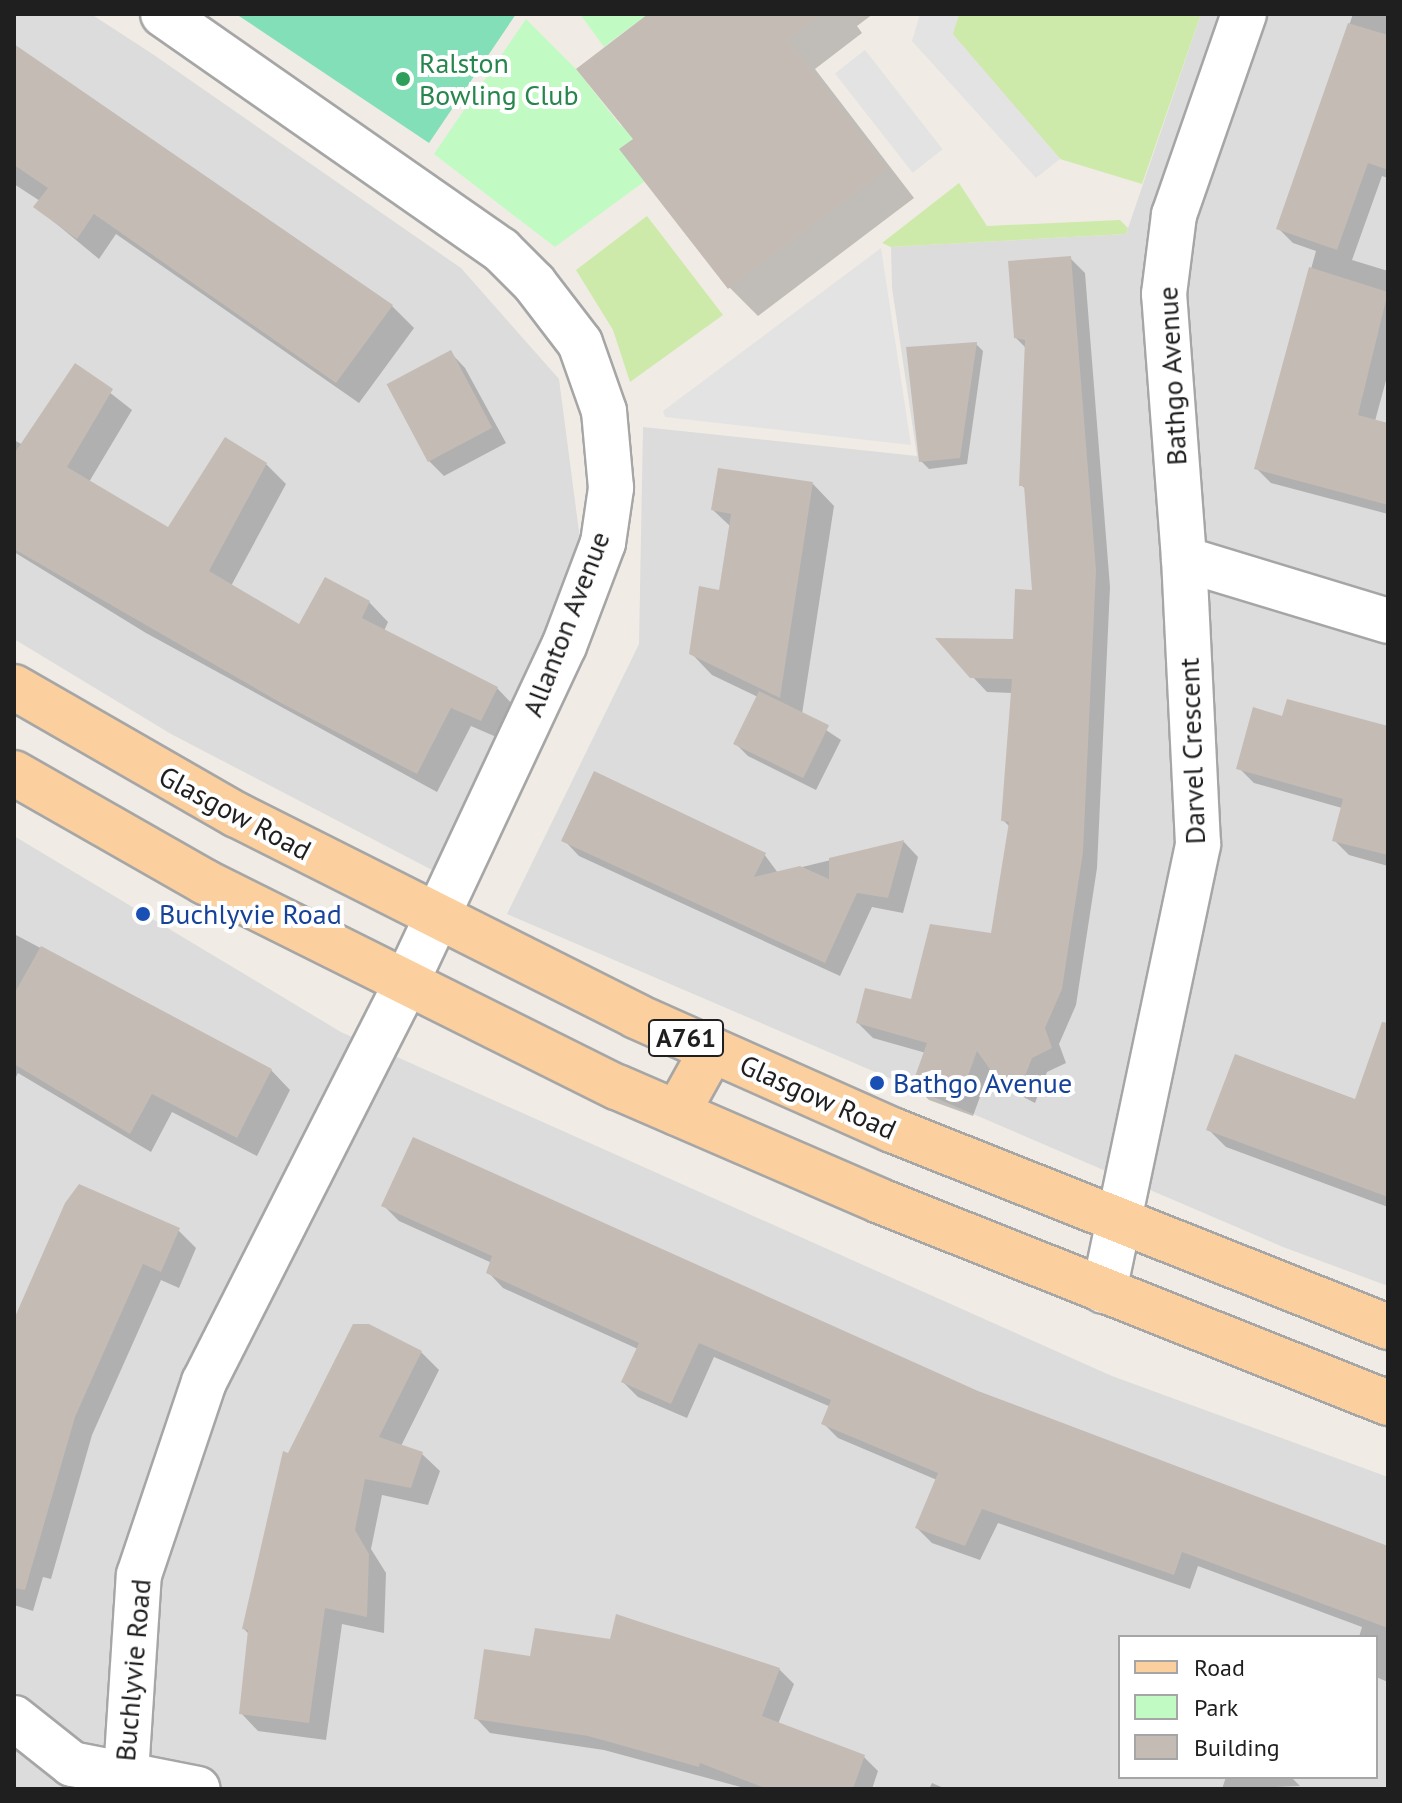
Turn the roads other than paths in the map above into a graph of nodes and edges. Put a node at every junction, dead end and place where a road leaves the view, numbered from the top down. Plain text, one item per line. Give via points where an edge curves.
1 (163, 14) edge
2 (1244, 14) edge
3 (1184, 559) junction
4 (1388, 621) edge
5 (14, 687) edge
6 (14, 773) edge
7 (436, 919) junction
8 (405, 985) junction
9 (712, 1050) junction
10 (677, 1113) junction
11 (1118, 1223) junction
12 (1104, 1291) junction
13 (1388, 1327) edge
14 (1388, 1403) edge
15 (14, 1718) edge
16 (125, 1784) edge
17 (198, 1789) edge

1 - 7 street, Allanton Avenue via 501,250 580,343 604,411 611,488 603,543 564,646
2 - 3 street, Bathgo Avenue via 1174,215 1164,294
3 - 4 street
3 - 11 street, Darvel Crescent via 1198,844
5 - 7 main road, Glasgow Road / A761 via 237,815
6 - 8 main road, A761 via 205,882
7 - 8 street, Allanton Avenue
7 - 9 main road, Glasgow Road / A761
8 - 10 main road, A761
8 - 16 street, Buchlyvie Road via 204,1382 180,1448 139,1575
9 - 10 main road
9 - 11 main road, Glasgow Road / A761
10 - 12 main road, A761
11 - 12 street, Darvel Crescent
11 - 13 main road, Glasgow Road / A761
12 - 14 main road, A761
15 - 16 street via 72,1764
16 - 17 street

